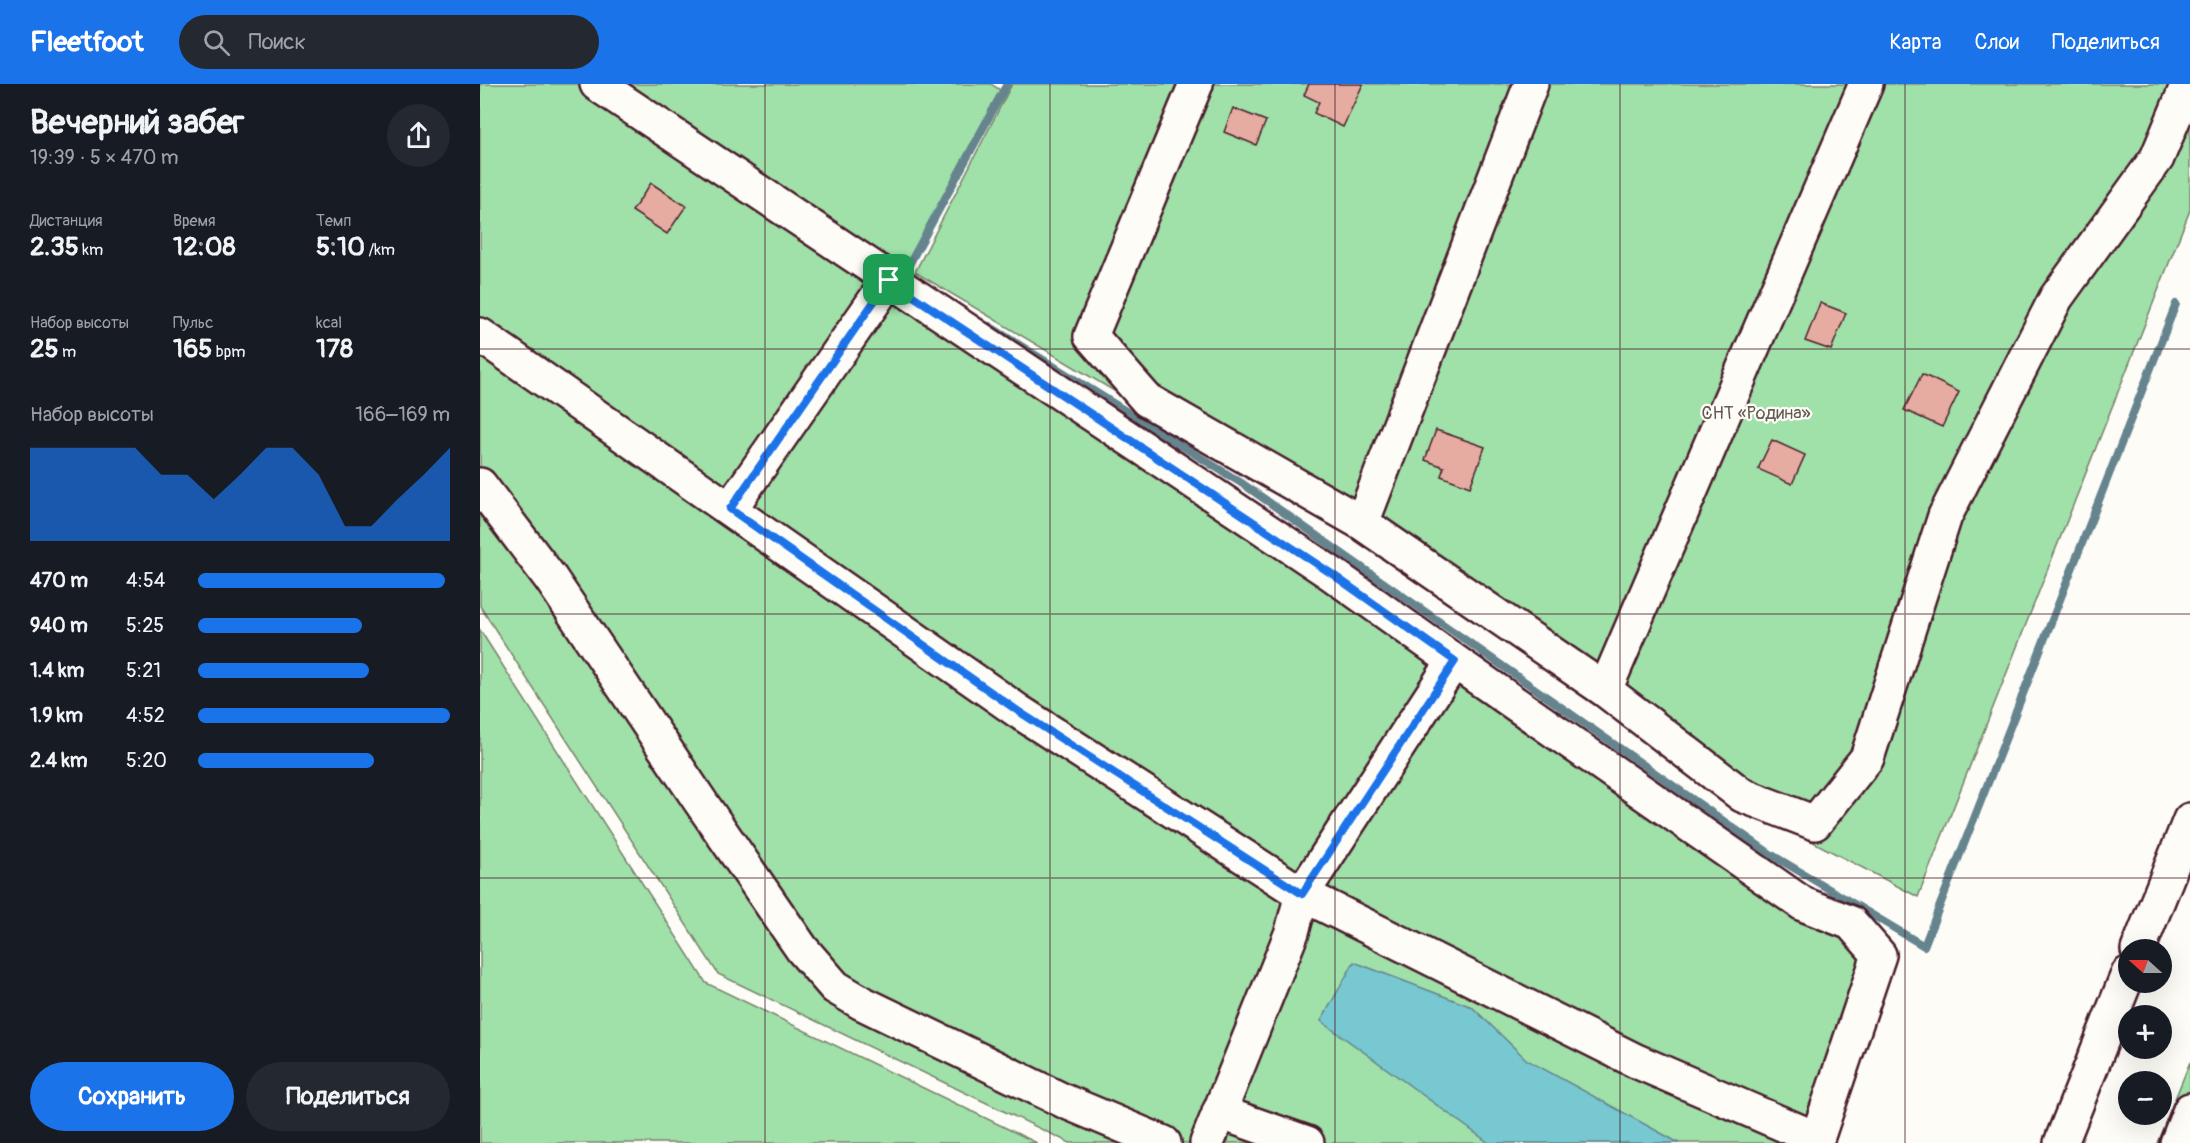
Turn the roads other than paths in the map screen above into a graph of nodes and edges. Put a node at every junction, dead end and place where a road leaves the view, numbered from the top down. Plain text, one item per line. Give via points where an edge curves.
1 (597, 84) edge
2 (1197, 84) edge
3 (1531, 84) edge
4 (1866, 84) edge
5 (2188, 84) edge
6 (889, 280) junction
7 (480, 335) edge
8 (480, 485) edge
9 (730, 509) junction
10 (1362, 523) junction
11 (1455, 661) junction
12 (1605, 690) junction
13 (2190, 820) edge
14 (1302, 894) junction
15 (2142, 939) edge
16 (2120, 993) edge
17 (2190, 1110) edge
18 (1219, 1112) junction
19 (1816, 1141) edge
20 (1164, 1143) edge
21 (1207, 1143) edge
22 (1307, 1143) edge
23 (2061, 1143) edge
24 (2177, 1143) edge

1 - 6 main road
2 - 10 main road via 1091,336 1147,400
3 - 10 main road
4 - 12 main road
5 - 12 main road via 2157,158 2056,298 1945,516 1867,758 1815,823 1742,795
6 - 9 main road
6 - 11 main road via 1332,574
7 - 9 main road
8 - 20 main road via 551,579 795,939 835,987 1064,1101
9 - 14 main road via 1018,711
10 - 12 main road
11 - 14 main road
11 - 19 main road via 1803,904 1851,923 1879,955
13 - 15 main road
14 - 18 main road via 1292,932
14 - 19 main road via 1636,1061
16 - 23 main road
17 - 24 main road
18 - 21 main road
18 - 22 main road

